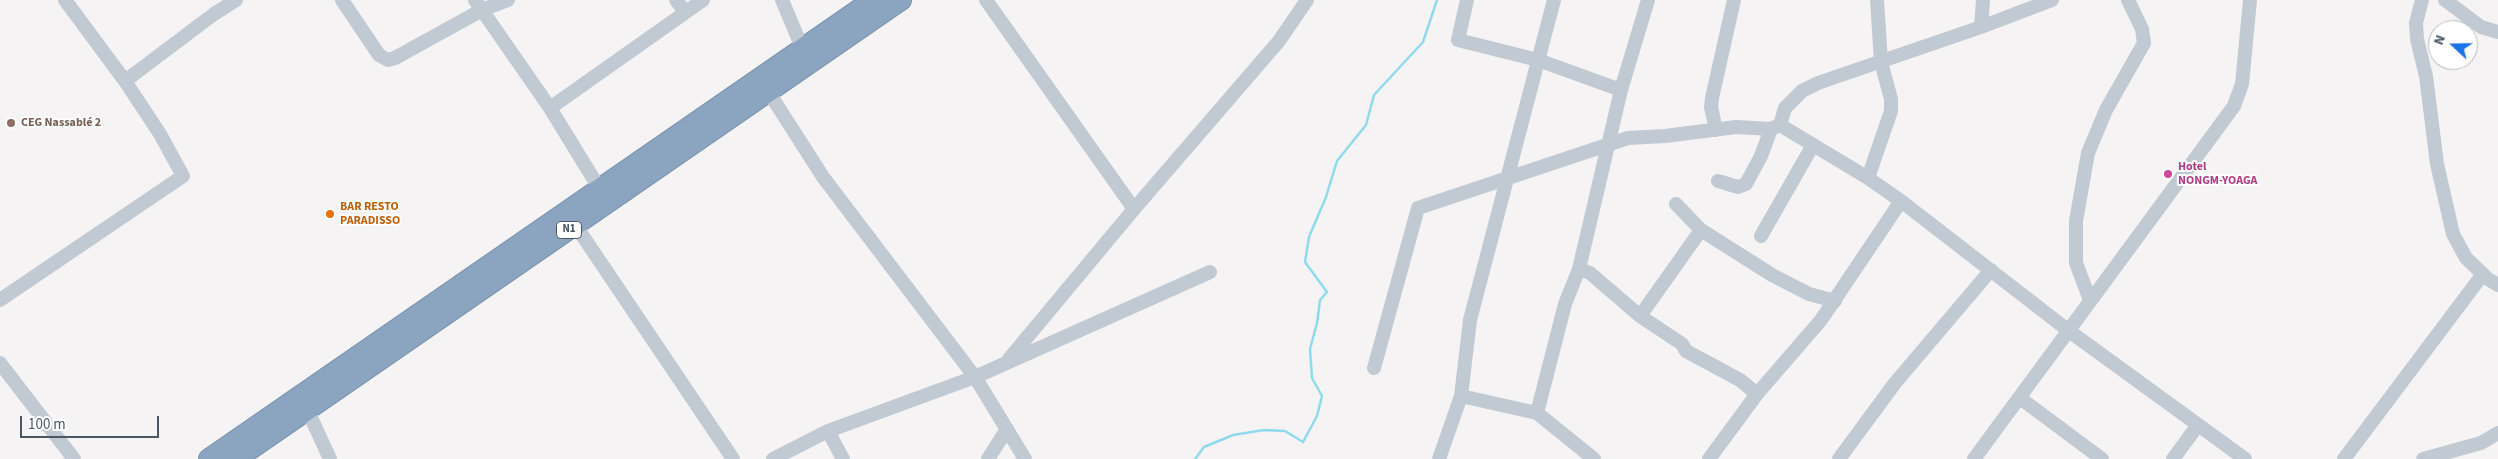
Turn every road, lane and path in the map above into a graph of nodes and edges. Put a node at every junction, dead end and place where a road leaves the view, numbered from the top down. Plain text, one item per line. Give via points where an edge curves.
1 (65, 0) edge
2 (236, 0) edge
3 (342, 0) edge
4 (508, 0) edge
5 (676, 0) edge
6 (703, 0) edge
7 (782, 0) edge
8 (873, 0) edge
9 (901, 0) edge
10 (986, 0) edge
11 (1307, 0) edge
12 (1467, 0) edge
13 (1554, 0) edge
14 (1648, 0) edge
15 (1734, 0) edge
16 (1877, 0) edge
17 (1983, 0) edge
18 (2052, 0) edge
19 (2128, 0) edge
20 (2250, 0) edge
21 (2422, 0) edge
22 (2445, 0) edge
23 (478, 5) edge
24 (685, 12) junction
25 (1982, 27) junction
26 (2498, 32) edge
27 (806, 57) junction
28 (1538, 60) junction
29 (1881, 62) junction
30 (125, 81) junction
31 (1621, 90) junction
32 (768, 91) junction
33 (550, 108) junction
34 (1775, 127) junction
35 (1716, 130) junction
36 (1608, 144) junction
37 (1813, 145) junction
38 (1509, 177) junction
39 (1868, 178) junction
40 (1718, 181) dead end
41 (604, 196) junction
42 (1901, 201) junction
43 (1676, 204) dead end
44 (1134, 208) junction
45 (576, 226) junction
46 (1701, 230) junction
47 (1761, 236) dead end
48 (1579, 270) junction
49 (1991, 270) junction
50 (1210, 272) dead end
51 (2483, 274) junction
52 (2498, 285) edge
53 (0, 300) edge
54 (2090, 300) junction
55 (1835, 301) junction
56 (1640, 316) junction
57 (2069, 331) junction
58 (1007, 362) junction
59 (0, 363) edge
60 (1374, 368) dead end
61 (975, 377) junction
62 (1757, 394) junction
63 (1461, 396) junction
64 (2020, 398) junction
65 (307, 409) junction
66 (1537, 413) junction
67 (2198, 425) junction
68 (1007, 429) junction
69 (828, 431) junction
70 (2498, 433) edge
71 (74, 459) edge
72 (209, 459) edge
73 (236, 459) edge
74 (330, 459) edge
75 (733, 459) edge
76 (773, 459) edge
77 (843, 459) edge
78 (988, 459) edge
79 (1025, 459) edge
80 (1439, 459) edge
81 (1594, 459) edge
82 (1709, 459) edge
83 (1840, 459) edge
84 (1974, 459) edge
85 (2102, 459) edge
86 (2173, 459) edge
87 (2245, 459) edge
88 (2344, 459) edge
89 (2423, 459) edge

1 - 30 street
2 - 30 street
3 - 23 street via 379,55 388,60
4 - 23 street
5 - 24 street
6 - 24 street
7 - 27 street
8 - 27 highway, N1
9 - 27 highway, N1
10 - 44 street
11 - 44 street via 1279,42
12 - 28 street via 1458,40
13 - 28 street
14 - 31 street
15 - 35 street via 1712,98
16 - 29 street
17 - 25 street
18 - 25 street
19 - 54 street via 2142,29 2144,43 2106,110 2088,153 2076,221 2076,263
20 - 54 street via 2238,99
21 - 51 street via 2416,22 2417,39 2426,76 2437,164 2458,247
22 - 26 street via 2482,27
23 - 33 street
24 - 33 street
25 - 29 street
27 - 32 highway, N1
27 - 41 highway, N1
28 - 31 street
28 - 38 street
29 - 34 street via 1802,91 1785,108
29 - 39 street via 1891,111
30 - 53 street via 183,176
31 - 36 street
32 - 41 highway, N1
32 - 61 street via 823,177
33 - 41 street
34 - 35 street
34 - 37 street
34 - 40 street via 1746,184 1728,186
35 - 36 street via 1643,136
36 - 38 street
36 - 48 street
37 - 39 street
37 - 47 street
38 - 60 street via 1418,208
38 - 63 street via 1470,320
39 - 42 street
41 - 45 highway, N1
41 - 72 highway, N1
42 - 49 street
42 - 55 street
43 - 46 street
44 - 58 street
45 - 65 highway, N1
45 - 75 street
46 - 55 street via 1772,275 1808,294
46 - 56 street
48 - 56 street via 1590,273
48 - 66 street via 1565,304
49 - 57 street
49 - 83 street via 1895,383
50 - 58 street
51 - 52 street
51 - 88 street
54 - 57 street
55 - 62 street
56 - 62 street via 1682,344 1686,351 1740,380
57 - 64 street
57 - 67 street
58 - 61 street
59 - 71 street
61 - 68 street
61 - 69 street
62 - 82 street
63 - 66 street
63 - 80 street
64 - 84 street
64 - 85 street
65 - 73 highway, N1
65 - 74 street
66 - 81 street
67 - 86 street
67 - 87 street
68 - 78 street
68 - 79 street
69 - 76 street
69 - 77 street
70 - 89 street via 2480,443

